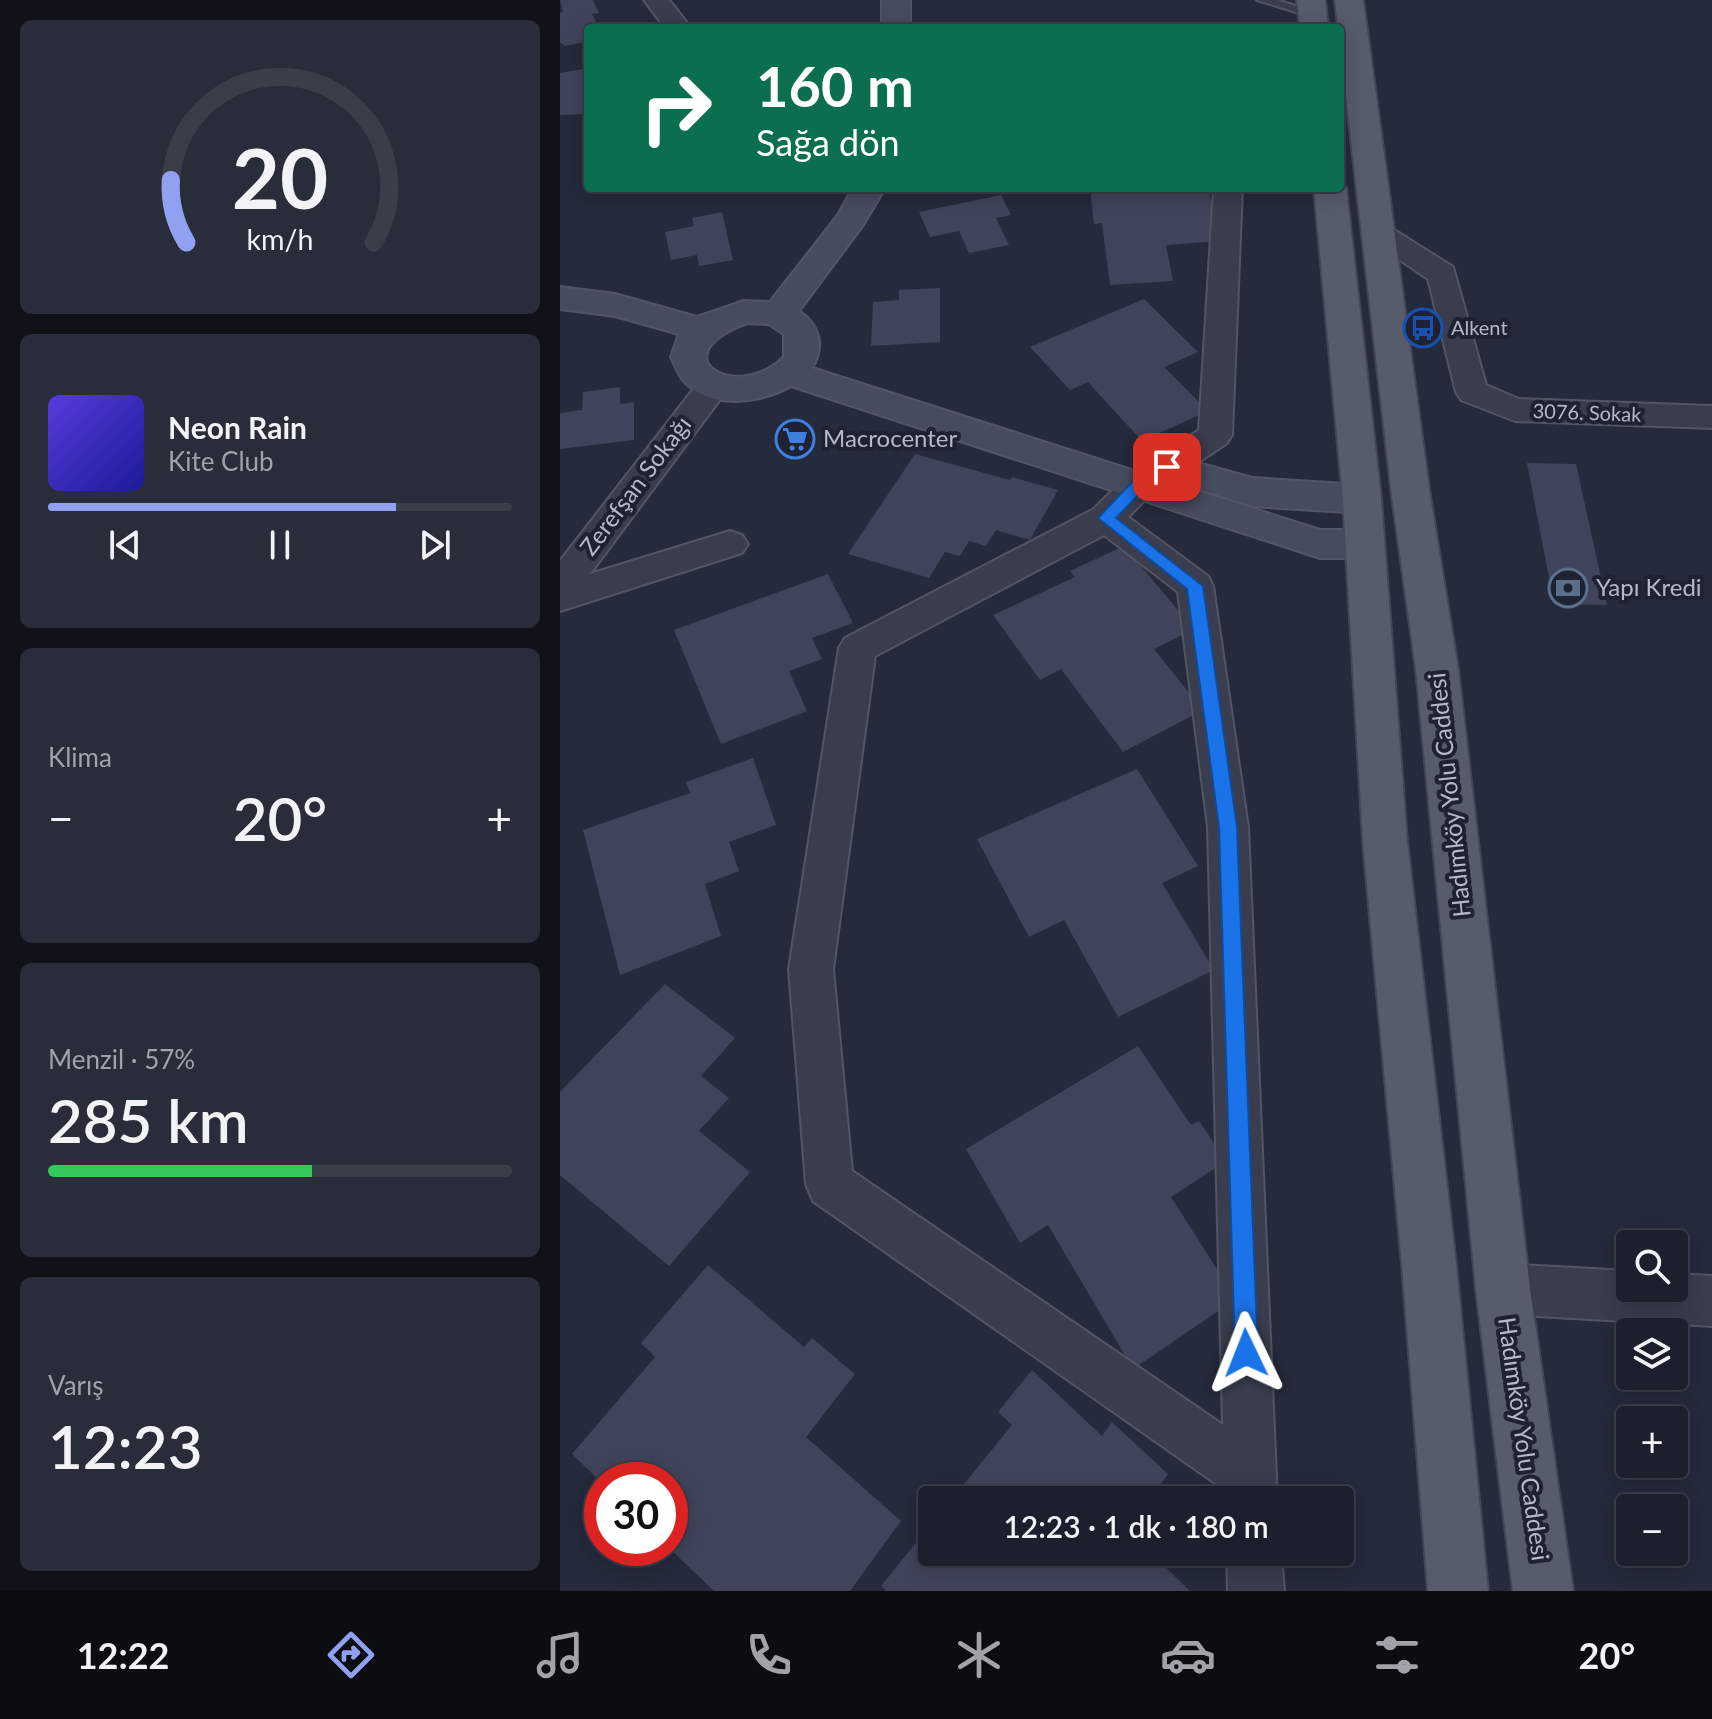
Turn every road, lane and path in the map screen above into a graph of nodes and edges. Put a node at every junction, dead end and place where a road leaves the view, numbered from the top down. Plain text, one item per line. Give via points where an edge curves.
1 (656, 0) edge
2 (896, 0) edge
3 (1263, 0) edge
4 (1349, 0) edge
5 (1312, 14) edge
6 (675, 24) edge
7 (896, 24) edge
8 (867, 192) edge
9 (1228, 192) edge
10 (1331, 192) edge
11 (1378, 232) junction
12 (560, 298) edge
13 (778, 315) junction
14 (702, 330) junction
15 (796, 362) junction
16 (713, 386) junction
17 (1712, 417) edge
18 (1152, 477) junction
19 (1106, 518) junction
20 (1383, 518) junction
21 (730, 544) dead end
22 (560, 587) edge
23 (560, 597) edge
24 (1503, 1289) junction
25 (1712, 1301) edge
26 (1248, 1486) edge
27 (1251, 1486) edge
28 (1255, 1566) edge
29 (1256, 1591) edge
30 (1458, 1591) edge
31 (1543, 1591) edge

1 - 6 street
2 - 7 street
3 - 5 lane
4 - 11 main road, Hadımköy Yolu Caddesi
8 - 13 street
9 - 18 street via 1215,435
10 - 20 main road, Hadımköy Yolu Caddesi
11 - 17 street, 3076. Sokak via 1442,274 1472,392 1515,410
11 - 20 main road, Hadımköy Yolu Caddesi
12 - 14 street via 635,308
13 - 14 street via 744,312
13 - 15 street via 800,329 805,340
14 - 16 street via 687,357 690,369
15 - 16 street via 772,383
15 - 18 street
16 - 22 street, Zerefşan Sokağı
18 - 19 street
18 - 20 street via 1320,544
19 - 26 street via 858,648 811,969 830,1184
19 - 27 street via 1195,586 1228,827
20 - 24 main road, Hadımköy Yolu Caddesi via 1437,669
20 - 30 main road, Hadımköy Yolu Caddesi via 1385,841
21 - 23 street
24 - 25 street
24 - 31 main road, Hadımköy Yolu Caddesi
28 - 29 street

